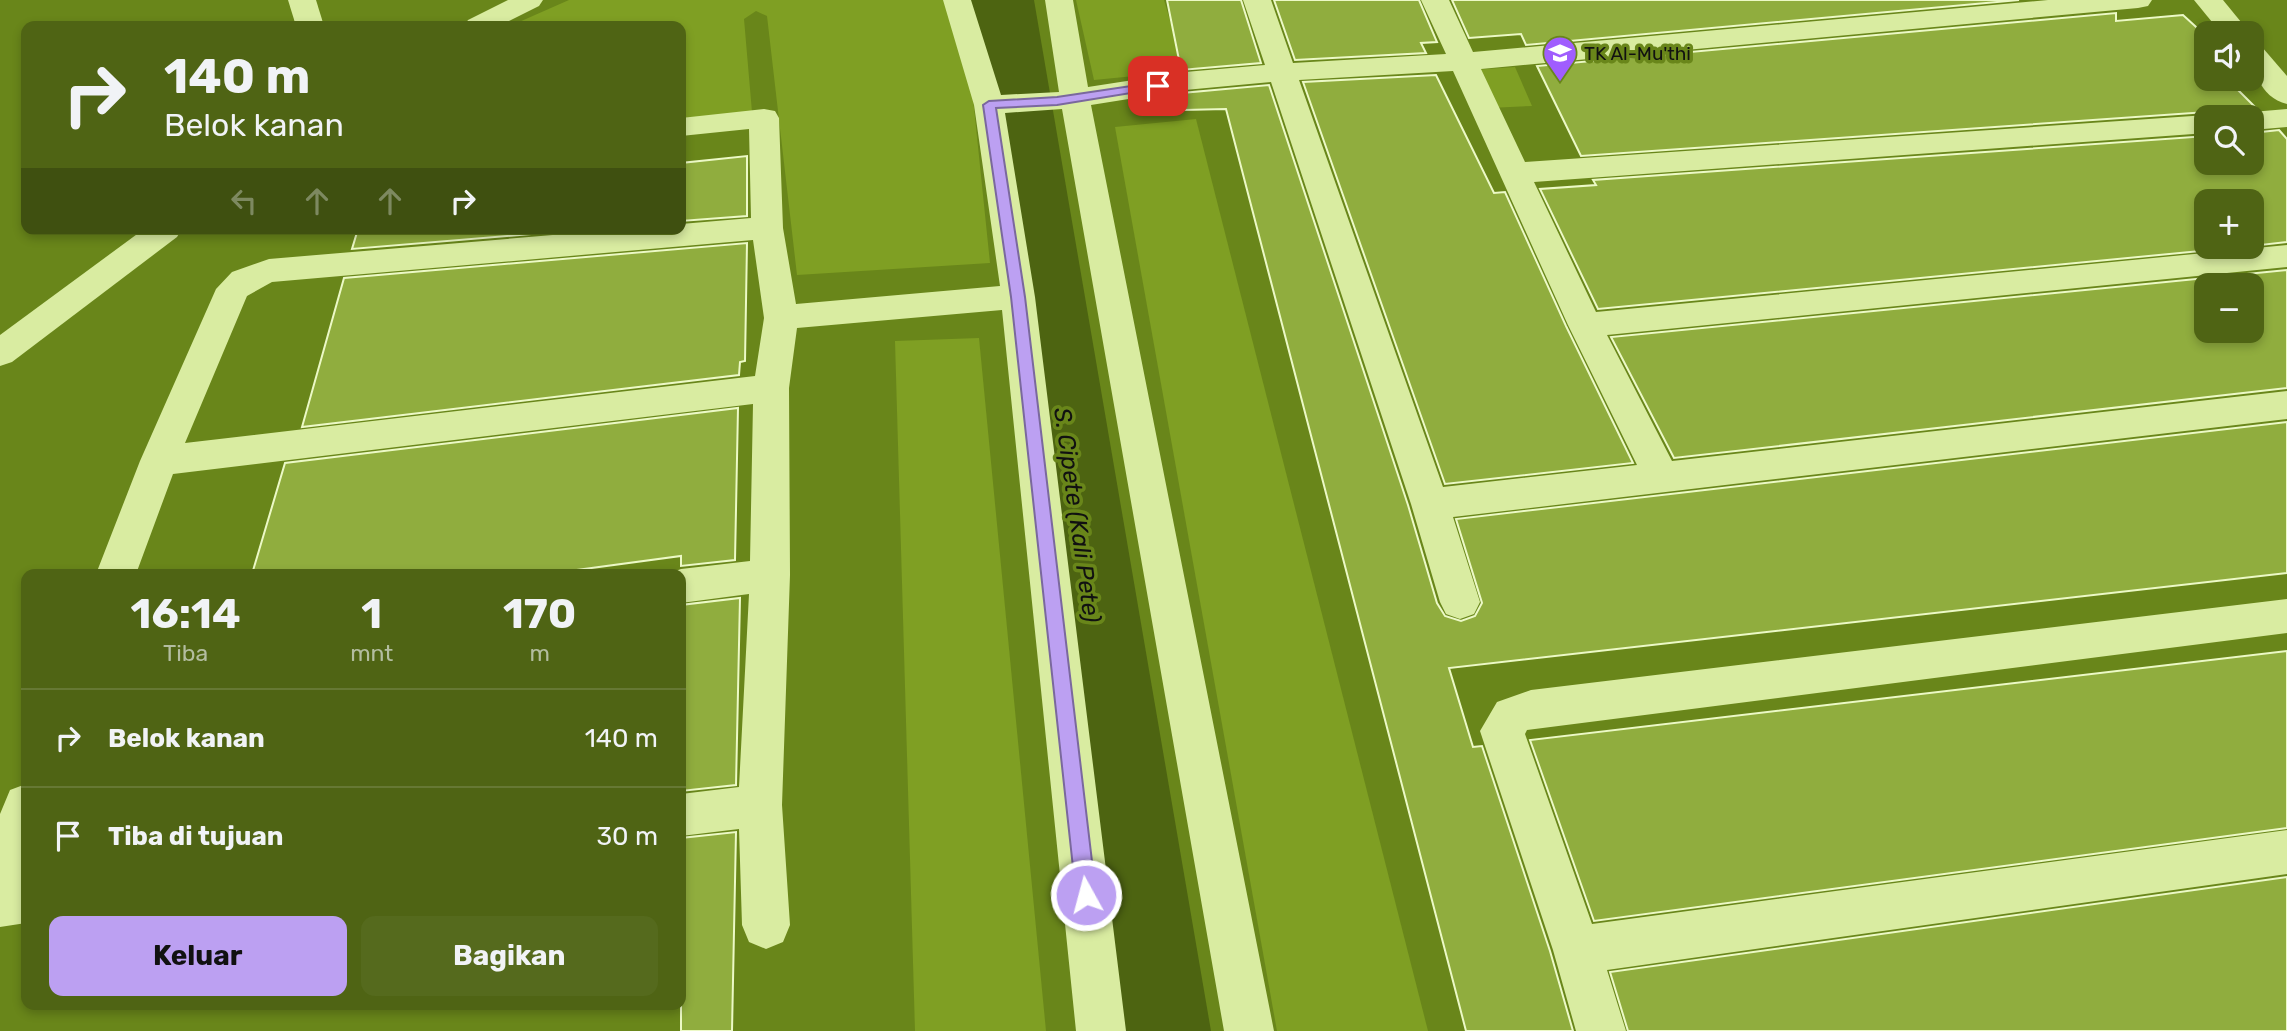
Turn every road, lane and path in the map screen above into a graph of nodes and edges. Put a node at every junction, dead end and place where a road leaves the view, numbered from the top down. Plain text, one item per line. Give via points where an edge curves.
1 (302, 0) edge
2 (529, 0) edge
3 (957, 0) edge
4 (1059, 0) edge
5 (1257, 0) edge
6 (1435, 0) edge
7 (2138, 0) edge
8 (2208, 0) edge
9 (308, 21) edge
10 (488, 21) edge
11 (2226, 21) edge
12 (1461, 62) junction
13 (2264, 67) edge
14 (1280, 72) junction
15 (2287, 95) edge
16 (1066, 100) junction
17 (999, 105) junction
18 (2287, 118) edge
19 (2264, 120) edge
20 (2194, 125) edge
21 (686, 126) edge
22 (1514, 173) junction
23 (767, 228) junction
24 (158, 235) edge
25 (686, 235) edge
26 (686, 235) edge
27 (2287, 256) edge
28 (1018, 297) junction
29 (781, 318) junction
30 (1584, 325) junction
31 (0, 354) edge
32 (771, 388) junction
33 (2287, 405) edge
34 (159, 461) junction
35 (1661, 476) junction
36 (1430, 504) junction
37 (118, 569) edge
38 (770, 575) junction
39 (686, 585) edge
40 (1460, 602) dead end
41 (2287, 616) edge
42 (760, 805) junction
43 (686, 814) edge
44 (21, 818) edge
45 (2287, 852) edge
46 (0, 872) edge
47 (21, 901) edge
48 (0, 904) edge
49 (766, 925) dead end
50 (1577, 950) junction
51 (1101, 1031) edge
52 (1249, 1031) edge
53 (1601, 1031) edge

1 - 9 street
2 - 10 street
3 - 17 street
4 - 16 street
5 - 14 street
6 - 12 street
7 - 12 street
8 - 11 street
12 - 14 street
12 - 22 street
13 - 15 street
14 - 16 street
14 - 36 street
16 - 17 street
16 - 52 street
17 - 28 street
18 - 19 street
20 - 22 street
21 - 23 street via 764,118
22 - 30 street
23 - 25 street
23 - 29 street
24 - 31 street
26 - 34 street via 269,271 244,280 233,289
27 - 30 street
28 - 29 street
28 - 51 street
29 - 32 street
30 - 35 street
32 - 34 street
32 - 38 street
33 - 35 street
34 - 37 street
35 - 36 street
36 - 40 street
38 - 39 street
38 - 42 street
41 - 50 street via 1531,709 1512,716 1502,731
42 - 43 street
42 - 49 street
44 - 46 street
45 - 50 street
47 - 48 street
50 - 53 street

